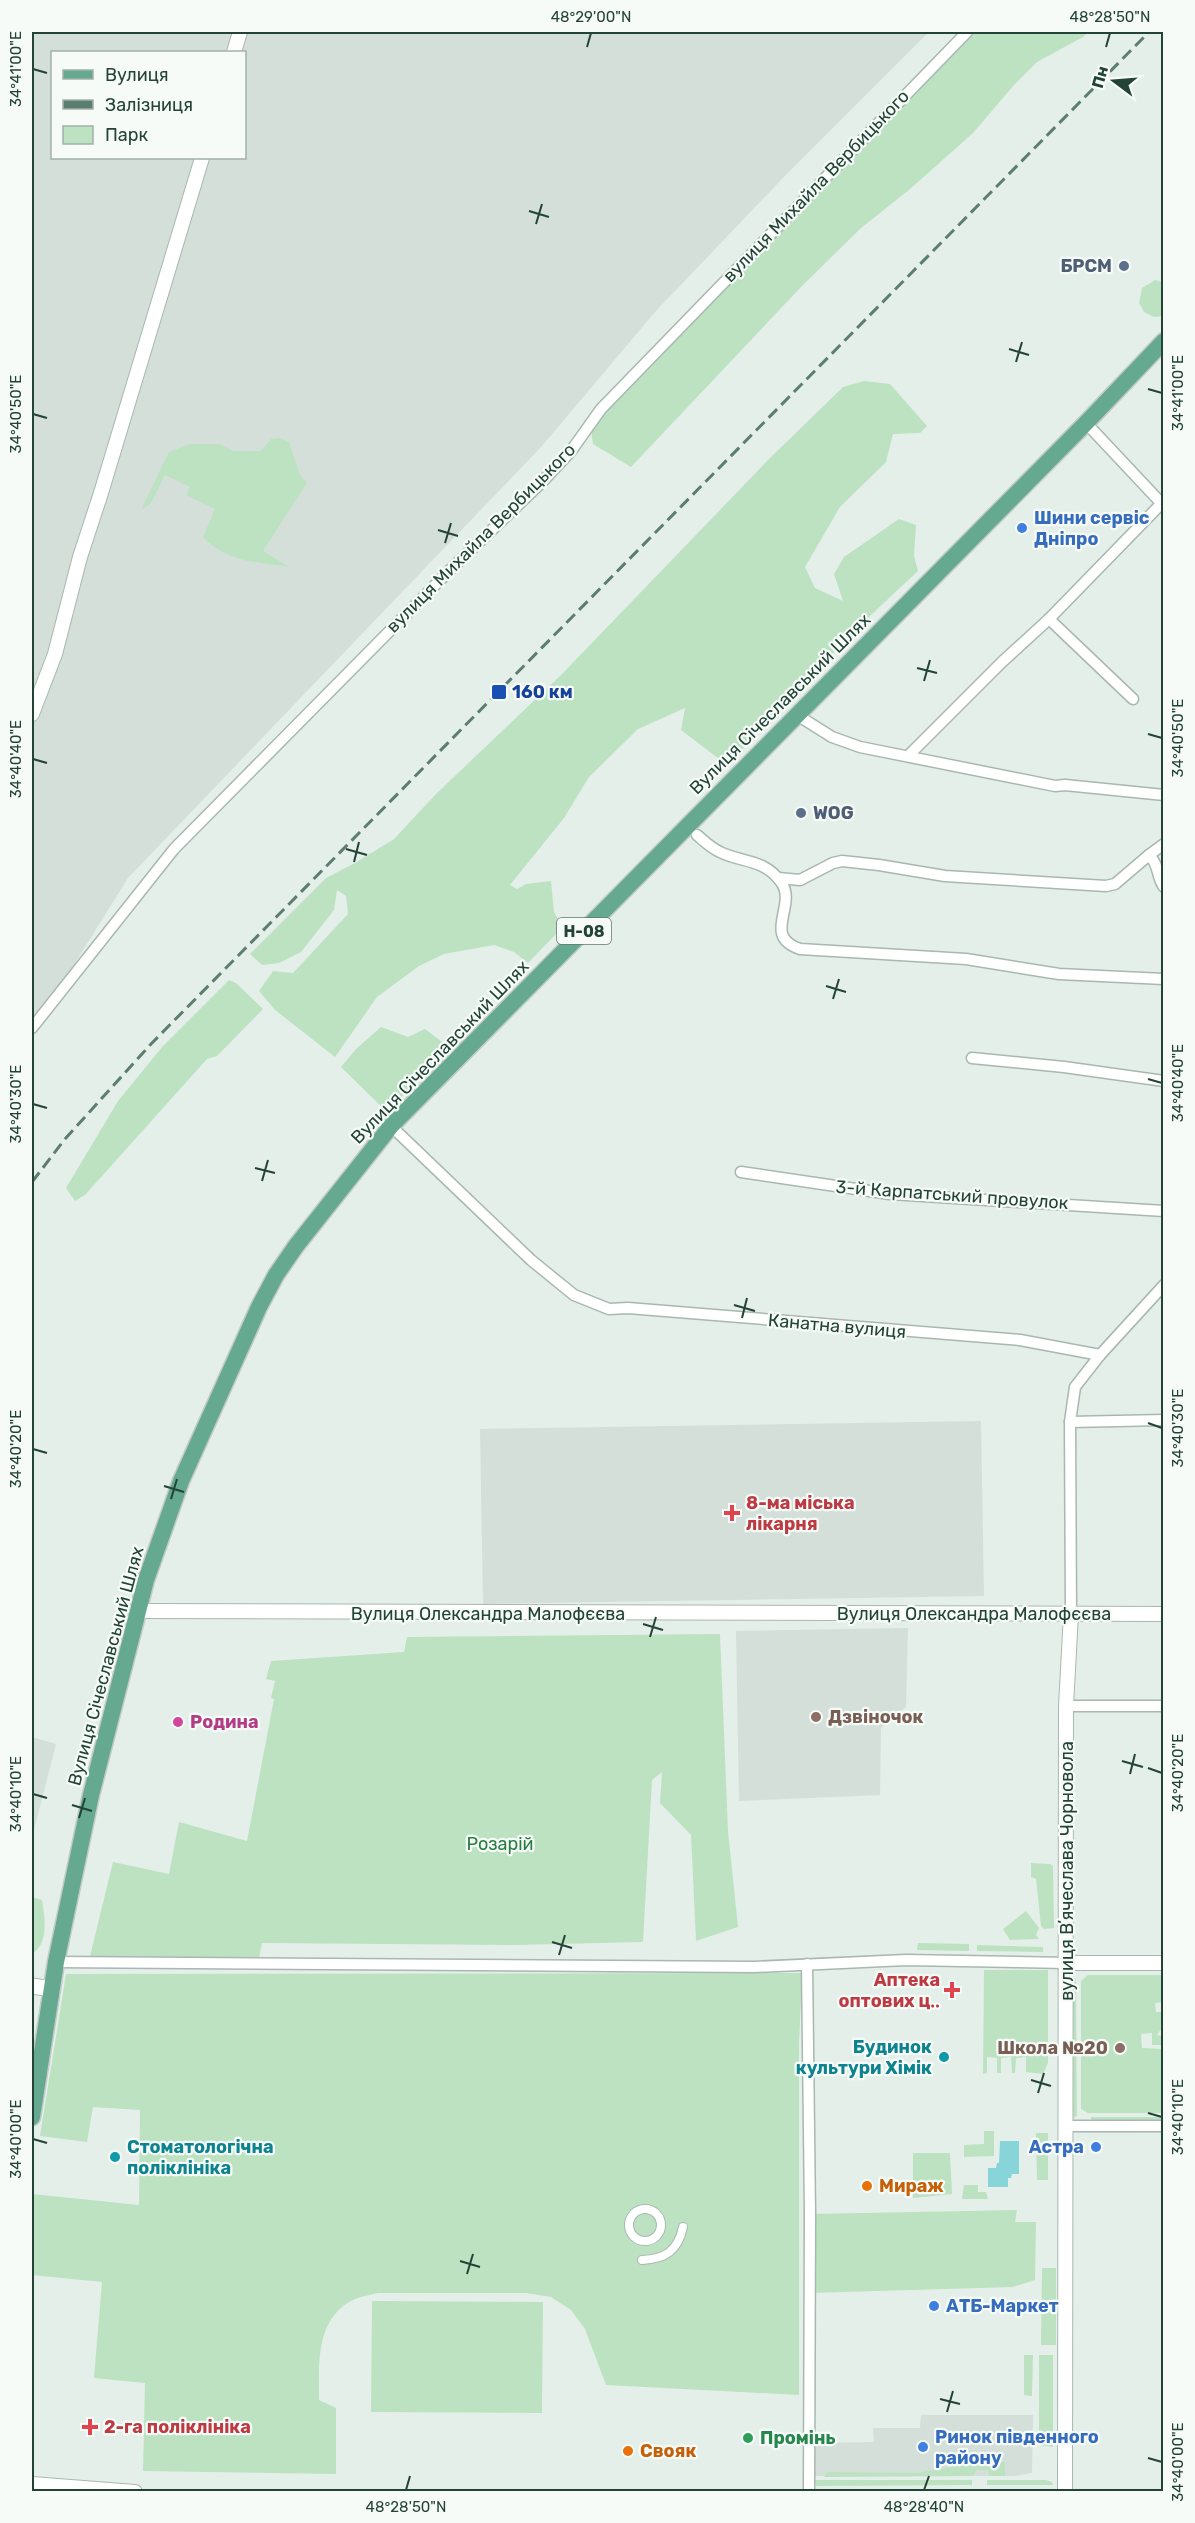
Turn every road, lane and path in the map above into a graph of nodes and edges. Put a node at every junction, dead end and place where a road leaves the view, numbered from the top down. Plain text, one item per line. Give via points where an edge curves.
1 (240, 32) edge
2 (967, 32) edge
3 (234, 51) edge
4 (202, 159) edge
5 (1164, 341) edge
6 (1086, 423) junction
7 (1162, 505) edge
8 (1049, 619) junction
9 (1133, 699) dead end
10 (32, 714) edge
11 (797, 715) junction
12 (908, 756) junction
13 (1164, 795) edge
14 (697, 835) dead end
15 (1164, 844) edge
16 (1149, 855) junction
17 (778, 878) junction
18 (1164, 887) edge
19 (1164, 980) edge
20 (32, 1028) edge
21 (972, 1058) dead end
22 (1164, 1081) edge
23 (391, 1126) junction
24 (741, 1172) dead end
25 (1164, 1211) edge
26 (1164, 1284) edge
27 (1100, 1355) junction
28 (1164, 1420) edge
29 (1070, 1422) junction
30 (137, 1611) junction
31 (1071, 1614) junction
32 (1164, 1614) edge
33 (1066, 1706) junction
34 (1164, 1706) edge
35 (56, 1962) junction
36 (1068, 1963) junction
37 (1164, 1963) edge
38 (807, 1964) junction
39 (32, 1986) edge
40 (52, 1989) junction
41 (32, 2117) edge
42 (1067, 2126) junction
43 (1164, 2126) edge
44 (683, 2227) dead end
45 (642, 2260) dead end
46 (32, 2484) edge
47 (111, 2491) edge
48 (135, 2492) edge
49 (809, 2492) edge
50 (1065, 2492) edge

1 - 3 street
2 - 20 street, вулиця Михайла Вербицького via 601,409 571,451 542,482 174,849
4 - 10 street via 80,557 55,654
5 - 6 main road, Вулиця Січеславський Шлях / Н-08
6 - 7 street
6 - 11 main road, Вулиця Січеславський Шлях / Н-08
7 - 8 street
8 - 9 street
8 - 12 street
11 - 12 street via 841,740
11 - 23 main road, Вулиця Січеславський Шлях / Н-08
12 - 13 street via 1055,786
14 - 17 street via 720,852 758,863
15 - 16 street
16 - 17 street via 1115,884 1106,886 945,876 842,861 800,880
16 - 18 street
17 - 19 street via 786,902 780,928 783,939 800,949 966,959 1059,974
21 - 22 street
23 - 27 street, Канатна вулиця via 531,1260 574,1295 609,1309 1020,1340
23 - 30 main road, Вулиця Січеславський Шлях / Н-08 via 296,1246 258,1307 181,1480
24 - 25 street, 3-й Карпатський провулок via 890,1194
26 - 27 street, вулиця Вʼячеслава Чорновола
27 - 29 street, вулиця Вʼячеслава Чорновола via 1075,1387
28 - 29 street
29 - 31 street, вулиця Вʼячеслава Чорновола
30 - 31 street, Вулиця Олександра Малофєєва
30 - 35 main road, Вулиця Січеславський Шлях / Н-08 via 91,1795
31 - 32 street, Вулиця Олександра Малофєєва
31 - 33 street, вулиця Вʼячеслава Чорновола
33 - 34 street
33 - 36 street, вулиця Вʼячеслава Чорновола
35 - 38 street via 754,1967
35 - 40 main road, Вулиця Січеславський Шлях / Н-08
36 - 37 street
36 - 38 street via 906,1960
36 - 42 street, вулиця Вʼячеслава Чорновола
38 - 49 street
39 - 40 main road
40 - 41 main road, Вулиця Січеславський Шлях / Н-08
42 - 43 street
42 - 50 street, вулиця Вʼячеслава Чорновола
44 - 45 street via 680,2241 669,2254 661,2259
46 - 47 street
47 - 48 street

